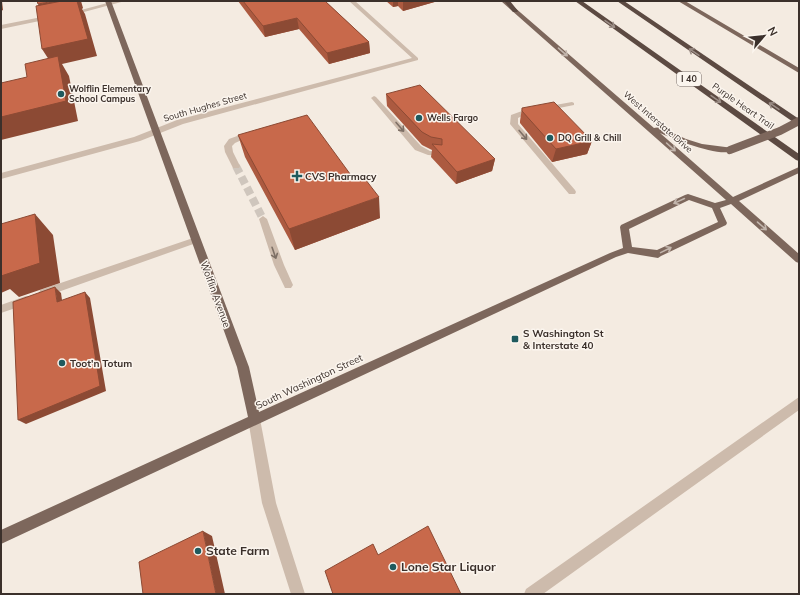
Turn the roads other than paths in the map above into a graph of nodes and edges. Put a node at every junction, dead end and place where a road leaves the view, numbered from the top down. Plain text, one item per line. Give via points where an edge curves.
1 (122, 1) edge
2 (352, 1) edge
3 (506, 1) edge
4 (578, 1) edge
5 (620, 1) edge
6 (681, 1) edge
7 (109, 3) edge
8 (515, 11) joint
9 (65, 15) edge
10 (57, 16) edge
11 (1, 27) edge
12 (799, 73) edge
13 (374, 98) dead end
14 (572, 104) dead end
15 (644, 122) junction
16 (799, 122) edge
17 (262, 130) edge
18 (156, 131) junction
19 (437, 154) edge
20 (799, 158) edge
21 (236, 166) tunnel mouth
22 (799, 170) edge
23 (1, 176) edge
24 (572, 192) dead end
25 (732, 201) junction
26 (715, 206) junction
27 (263, 219) tunnel mouth
28 (196, 240) junction
29 (628, 250) junction
30 (799, 259) edge
31 (288, 285) dead end
32 (1, 309) edge
33 (799, 403) edge
34 (254, 419) junction
35 (1, 537) edge
36 (298, 594) edge
37 (531, 594) edge

1 - 7 street
2 - 18 street, South Hughes Street via 416,59 180,122
3 - 8 highway
4 -> 20 highway, Purple Heart Trail / I 40
16 -> 5 highway, Purple Heart Trail / I 40
6 - 12 main road
7 - 9 street
7 - 18 main road, Wolflin Avenue
8 -> 15 main road, West Interstate Drive
10 - 11 street
13 -> 19 street via 418,148
14 -> 24 street via 522,113 514,117 514,124
15 - 16 main road, bridge via 682,141 703,148 730,150
15 -> 25 main road, West Interstate Drive
17 - 21 street via 232,141 228,146
18 - 23 street, South Hughes Street via 137,139
18 - 28 main road, Wolflin Avenue
22 - 25 main road
25 - 26 main road
25 -> 30 main road, West Interstate Drive
29 -> 26 main road, South Washington Street via 658,254 722,223
26 -> 29 main road via 688,197 624,227
27 -> 31 street
28 - 32 street
28 - 34 main road, Wolflin Avenue via 243,367
29 - 34 main road, South Washington Street
33 - 37 street
34 - 35 main road, South Washington Street
34 - 36 street, Wolflin Avenue via 269,503

